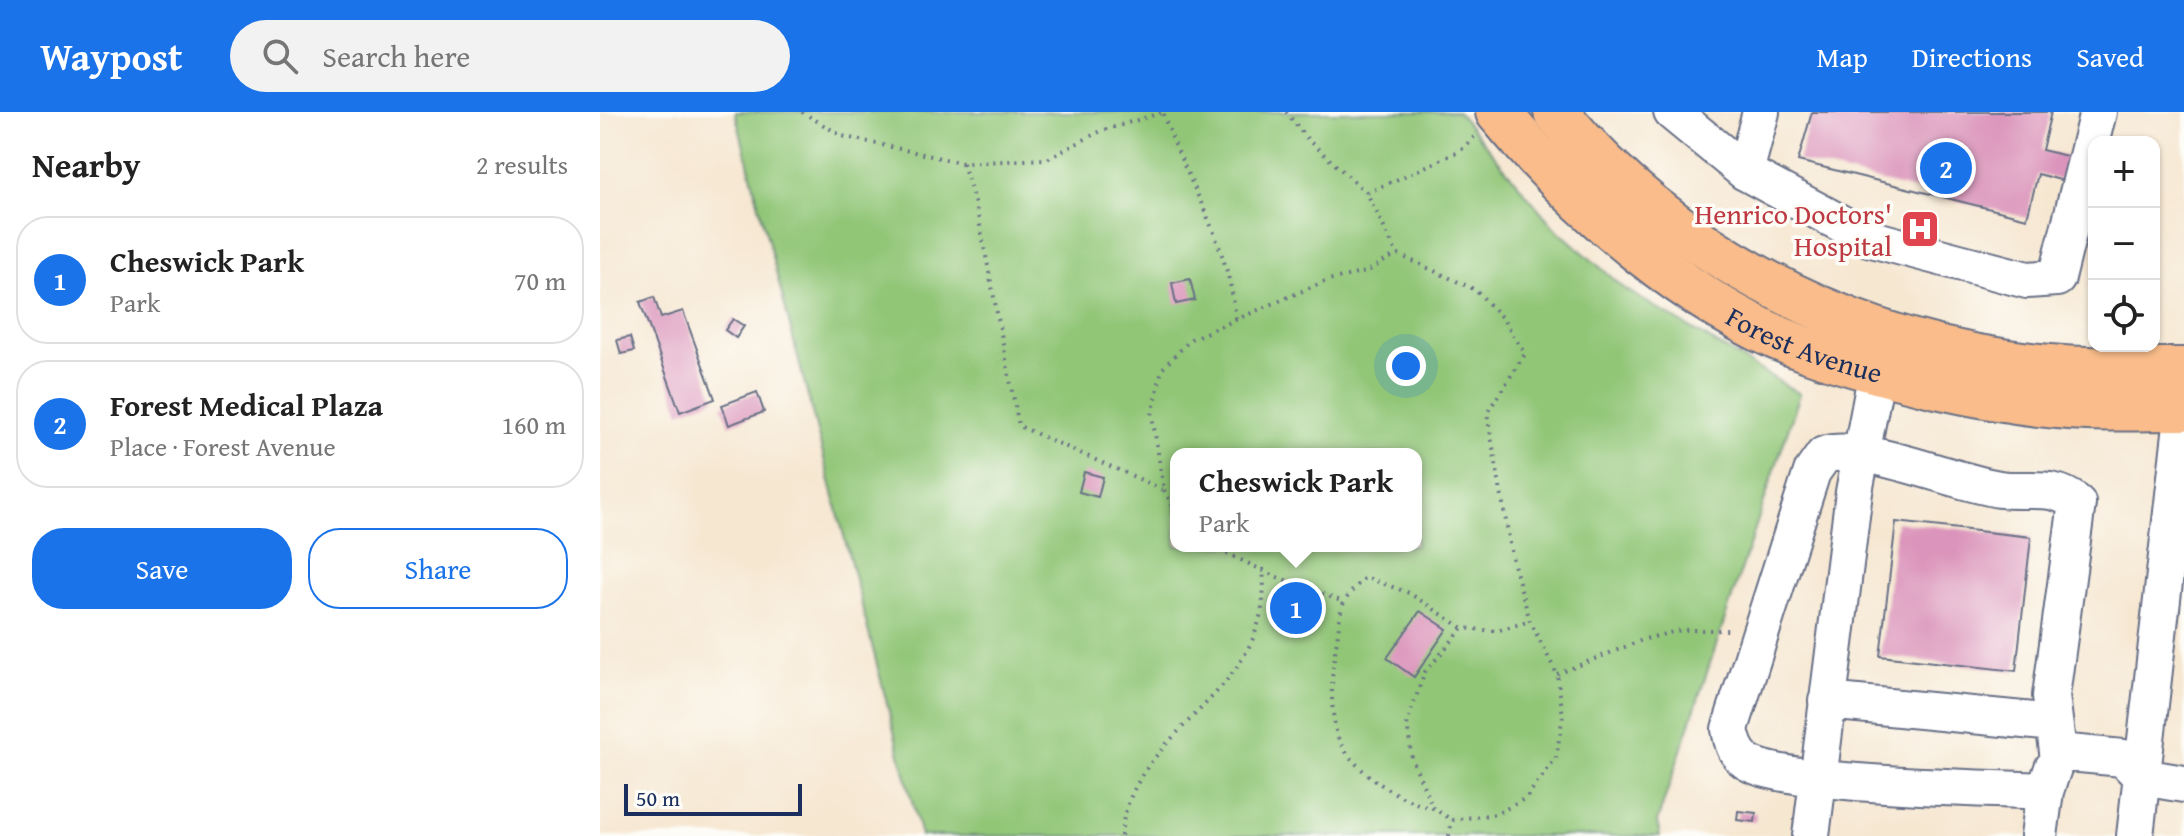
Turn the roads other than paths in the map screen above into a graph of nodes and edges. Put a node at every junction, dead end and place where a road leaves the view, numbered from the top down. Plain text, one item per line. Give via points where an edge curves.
1 (1499, 112) edge
2 (1556, 112) edge
3 (1761, 112) edge
4 (2098, 112) edge
5 (1682, 116) edge
6 (1745, 172) junction
7 (1755, 300) junction
8 (2184, 370) edge
9 (1877, 371) junction
10 (2184, 407) edge
11 (1860, 454) junction
12 (2177, 526) edge
13 (1827, 701) junction
14 (2056, 737) junction
15 (2142, 777) junction
16 (1817, 778) junction
17 (2184, 784) edge
18 (2045, 791) junction
19 (1811, 836) edge
20 (2039, 836) edge
21 (2135, 836) edge

1 - 7 main road, Forest Avenue via 1562,184 1620,236
2 - 7 main road, Forest Avenue via 1637,195 1707,246
3 - 6 street
4 - 6 street via 2057,278 2027,280 1868,238
5 - 6 street
7 - 8 main road, Forest Avenue via 1838,315 1959,353 2010,362 2094,370
7 - 9 main road, Forest Avenue via 1807,350
9 - 10 main road, Forest Avenue via 2031,403
9 - 11 street
10 - 12 street
11 - 13 street
11 - 14 street via 1999,489 2062,491 2077,503 2051,696
11 - 16 street via 1824,455 1812,472 1730,729 1736,751 1760,768
12 - 15 street
13 - 14 street
13 - 16 street
14 - 15 street via 2123,758
14 - 18 street
15 - 17 street
15 - 21 street
16 - 18 street
16 - 19 street
18 - 20 street

